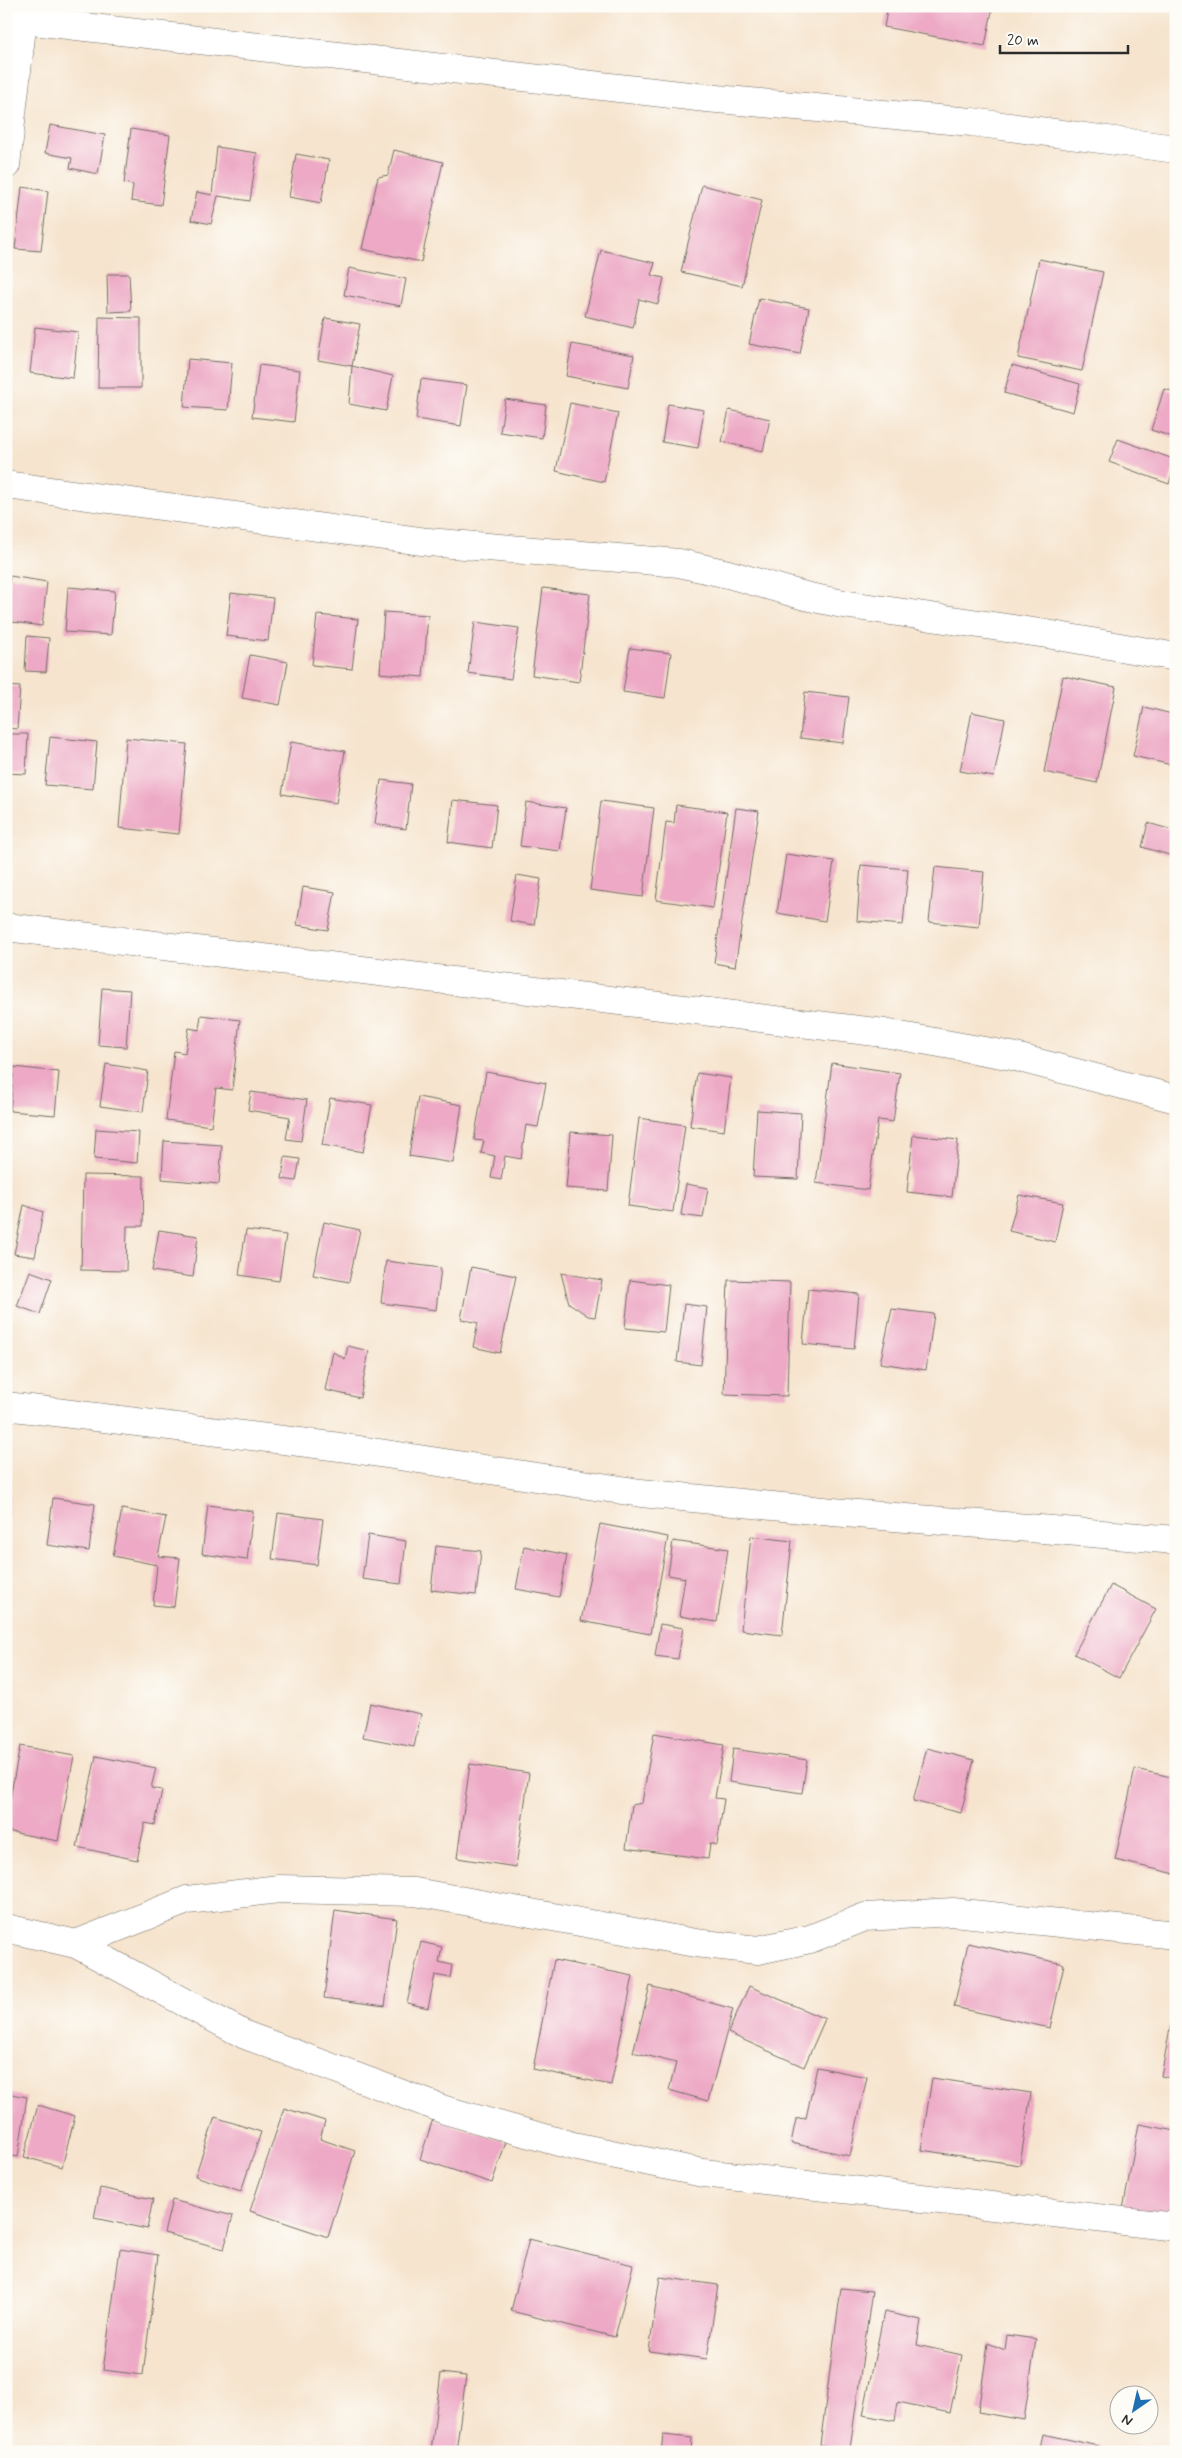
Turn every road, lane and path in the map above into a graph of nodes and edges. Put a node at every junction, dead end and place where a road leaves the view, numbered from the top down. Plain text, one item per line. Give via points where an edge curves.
1 (15, 18) edge
2 (1176, 150) edge
3 (6, 165) edge
4 (6, 485) edge
5 (1176, 657) edge
6 (6, 927) edge
7 (1176, 1100) edge
8 (6, 1406) edge
9 (1176, 1540) edge
10 (6, 1928) edge
11 (1176, 1935) edge
12 (76, 1944) junction
13 (1176, 2227) edge

1 - 2 street via 706,98 972,122
1 - 3 street
4 - 5 street via 428,542 679,563 843,604
6 - 7 street via 884,1033 1012,1056
8 - 9 street via 340,1447 641,1493
10 - 12 street
11 - 12 street via 954,1912 865,1917 810,1939 758,1950 695,1943 415,1892 279,1889 187,1900
12 - 13 street via 244,2035 445,2110 573,2146 703,2173

